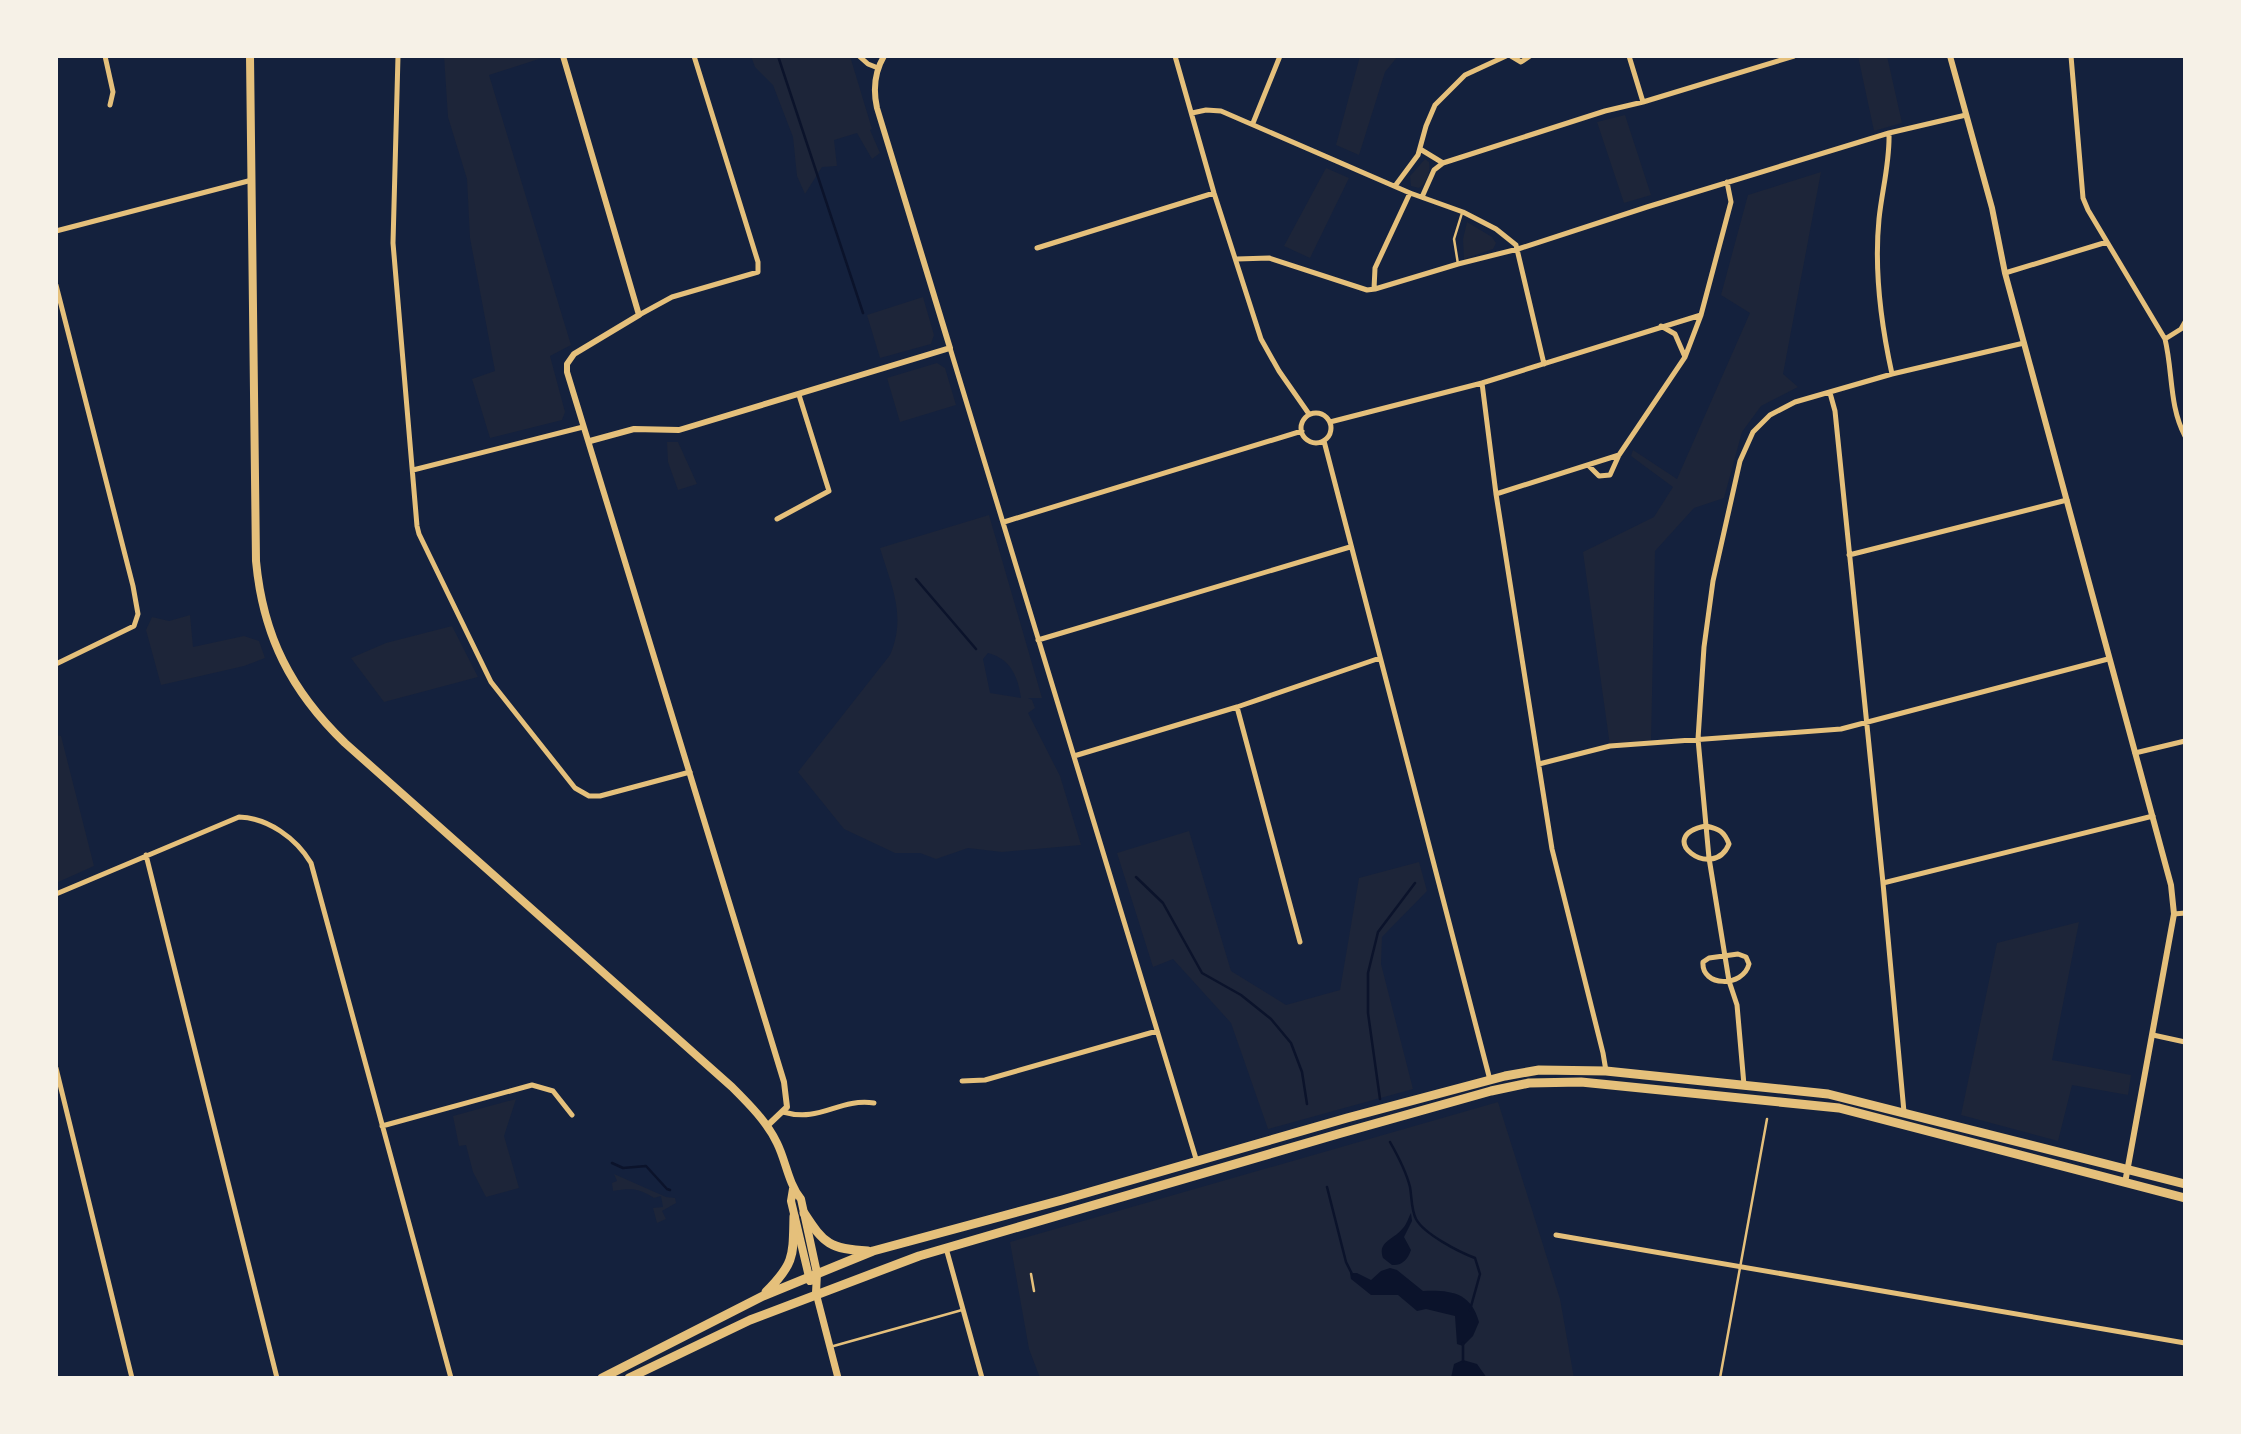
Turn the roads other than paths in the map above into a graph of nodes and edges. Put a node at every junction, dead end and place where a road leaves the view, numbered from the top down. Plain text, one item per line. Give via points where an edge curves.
1 (105, 56) edge
2 (250, 56) edge
3 (398, 56) edge
4 (563, 56) edge
5 (694, 56) edge
6 (859, 56) edge
7 (884, 56) edge
8 (1175, 56) edge
9 (1280, 56) edge
10 (1508, 56) edge
11 (1530, 56) edge
12 (1629, 56) edge
13 (1794, 56) edge
14 (1950, 56) edge
15 (2071, 56) edge
16 (878, 68) junction
17 (1643, 102) junction
18 (110, 105) dead end
19 (1192, 113) junction
20 (1966, 115) junction
21 (1253, 123) junction
22 (1889, 133) junction
23 (1420, 149) junction
24 (1443, 163) junction
25 (252, 180) junction
26 (1727, 182) junction
27 (1395, 186) junction
28 (1214, 193) junction
29 (1409, 193) junction
30 (1422, 197) junction
31 (1463, 212) junction
32 (56, 231) edge
33 (2107, 242) junction
34 (1037, 248) dead end
35 (1518, 249) junction
36 (1237, 259) junction
37 (1458, 264) junction
38 (2005, 273) junction
39 (56, 285) edge
40 (1374, 289) junction
41 (639, 314) junction
42 (1701, 315) junction
43 (2185, 322) edge
44 (1661, 326) junction
45 (2165, 340) junction
46 (2024, 343) junction
47 (950, 348) junction
48 (1685, 357) junction
49 (1544, 364) junction
50 (1892, 374) junction
51 (1482, 383) junction
52 (1830, 393) junction
53 (799, 395) junction
54 (1309, 415) junction
55 (1330, 422) junction
56 (583, 427) junction
57 (1302, 431) junction
58 (2185, 436) edge
59 (1324, 440) junction
60 (590, 441) junction
61 (1619, 455) junction
62 (1589, 466) junction
63 (413, 470) junction
64 (1496, 495) junction
65 (2067, 500) junction
66 (776, 519) dead end
67 (1004, 523) junction
68 (1350, 547) junction
69 (1849, 555) junction
70 (1038, 640) junction
71 (1380, 658) junction
72 (2108, 659) junction
73 (56, 664) edge
74 (1237, 707) junction
75 (1866, 722) junction
76 (1698, 739) junction
77 (2185, 741) edge
78 (2135, 753) junction
79 (1074, 756) junction
80 (1539, 764) junction
81 (690, 772) junction
82 (2152, 816) junction
83 (1706, 825) junction
84 (146, 855) junction
85 (1709, 858) junction
86 (1883, 883) junction
87 (56, 894) edge
88 (2185, 913) edge
89 (2174, 914) junction
90 (1300, 942) dead end
91 (1725, 954) junction
92 (1729, 981) junction
93 (1157, 1031) junction
94 (2153, 1035) junction
95 (2185, 1042) edge
96 (56, 1068) edge
97 (1606, 1071) junction
98 (1490, 1080) junction
99 (962, 1081) dead end
100 (1744, 1085) junction
101 (874, 1103) dead end
102 (783, 1112) junction
103 (1904, 1112) junction
104 (572, 1115) dead end
105 (1767, 1119) dead end
106 (382, 1126) junction
107 (767, 1126) junction
108 (1197, 1162) junction
109 (2128, 1171) junction
110 (2125, 1183) junction
111 (2185, 1184) edge
112 (793, 1189) junction
113 (2185, 1198) edge
114 (804, 1213) junction
115 (794, 1216) junction
116 (1556, 1235) dead end
117 (946, 1248) junction
118 (873, 1251) junction
119 (1742, 1266) junction
120 (1031, 1274) dead end
121 (813, 1275) junction
122 (1034, 1291) dead end
123 (816, 1293) junction
124 (762, 1296) junction
125 (963, 1310) junction
126 (2185, 1342) edge
127 (830, 1347) junction
128 (132, 1378) edge
129 (277, 1378) edge
130 (451, 1378) edge
131 (602, 1378) edge
132 (629, 1378) edge
133 (838, 1378) edge
134 (982, 1378) edge
135 (1720, 1378) edge

1 - 18 street via 113,92
2 - 25 main road
3 - 63 street via 393,243
4 - 41 street
5 - 41 street via 758,272 672,297
6 - 16 street
7 - 16 street
8 - 19 street
9 - 21 street
10 - 11 street via 1521,62
10 - 23 street via 1465,75 1435,105
12 - 17 street
13 - 17 street
14 - 20 street
15 - 33 street via 2083,198
16 - 47 street via 877,108
17 - 24 street
19 - 21 street via 1221,111
19 - 28 street
20 - 22 street
20 - 38 street
21 - 27 street
22 - 26 street
22 - 50 street via 1878,251 1884,338
23 - 24 street
23 - 27 street
24 - 30 street via 1434,170
25 - 32 street
25 - 107 main road via 256,561 265,617 284,664 309,705 345,743 732,1087
26 - 35 street
26 - 42 street via 1731,202
27 - 29 street
28 - 34 street
28 - 36 street
29 - 30 street
29 - 40 street via 1375,268
30 - 31 street
31 - 35 street via 1496,229
31 - 37 lane via 1454,239
33 - 38 street
33 - 45 street
35 - 37 street
35 - 49 street
36 - 40 street via 1269,258
36 - 54 street via 1261,339
37 - 40 street
38 - 46 street
39 - 73 street via 138,614 134,626
41 - 56 street via 574,354 567,364
42 - 44 street
42 - 48 street
43 - 45 street
44 - 48 street via 1675,334
44 - 49 street
45 - 58 street via 2172,399
46 - 50 street
46 - 65 street
47 - 53 street
47 - 67 street
48 - 61 street
49 - 51 street
50 - 52 street
51 - 55 street
51 - 64 street
52 - 69 street
52 - 76 street via 1795,402 1770,415 1753,432 1740,461 1703,647
53 - 60 street via 679,430 634,429
53 - 66 street via 828,491
54 - 55 street via 1323,414
54 - 57 street
55 - 59 street via 1331,431
56 - 60 street
56 - 63 street
57 - 59 street via 1310,441
57 - 67 street
59 - 68 street
60 - 81 street
61 - 62 street
61 - 62 street via 1606,477 1595,475
62 - 64 street
63 - 81 street via 418,530 491,682 575,788 600,796
64 - 80 street
65 - 69 street
65 - 72 street
67 - 70 street
68 - 70 street
68 - 71 street
69 - 75 street
70 - 79 street
71 - 74 street
71 - 98 street
72 - 75 street
72 - 78 street
74 - 79 street
74 - 90 street
75 - 76 street via 1841,729
75 - 86 street
76 - 80 street via 1610,746
76 - 83 street
77 - 78 street
78 - 82 street
79 - 93 street
80 - 97 street via 1552,849
81 - 102 street via 784,1082 788,1105
82 - 86 street
82 - 89 street
83 - 85 street
83 - 85 street via 1719,829 1729,844 1726,853
83 - 85 street via 1685,836 1684,845 1688,854
84 - 87 street
84 - 106 street via 239,817 253,817 273,825 307,856
84 - 129 street
85 - 91 street
86 - 103 street
88 - 89 street
89 - 94 street
91 - 92 street
91 - 92 street via 1746,957 1749,964 1747,973
91 - 92 street via 1703,962 1702,970 1716,981
92 - 100 street via 1737,1005
93 - 99 street via 985,1080
93 - 108 street
94 - 95 street
94 - 109 street
96 - 128 street
97 - 98 highway via 1539,1070
97 - 100 highway
98 - 108 highway
100 - 103 highway via 1828,1094
101 - 102 street via 854,1102 804,1117
102 - 107 street
103 - 109 highway
104 - 106 street via 553,1091 532,1085
105 - 119 lane
106 - 130 street
107 - 112 main road via 784,1158
108 - 118 highway
109 - 110 street
109 - 111 highway
110 - 113 highway
110 - 117 highway via 1839,1108 1556,1081 1491,1091
112 - 114 main road
112 - 115 main road
114 - 118 highway via 828,1244
114 - 121 main road
115 - 121 main road
115 - 124 highway via 790,1265
116 - 119 street
117 - 123 highway
117 - 125 street
118 - 121 highway
119 - 126 street
119 - 135 lane
120 - 122 lane
121 - 123 main road
121 - 124 highway
123 - 127 main road
123 - 132 highway
124 - 131 highway
125 - 127 lane
125 - 134 street
127 - 133 main road

